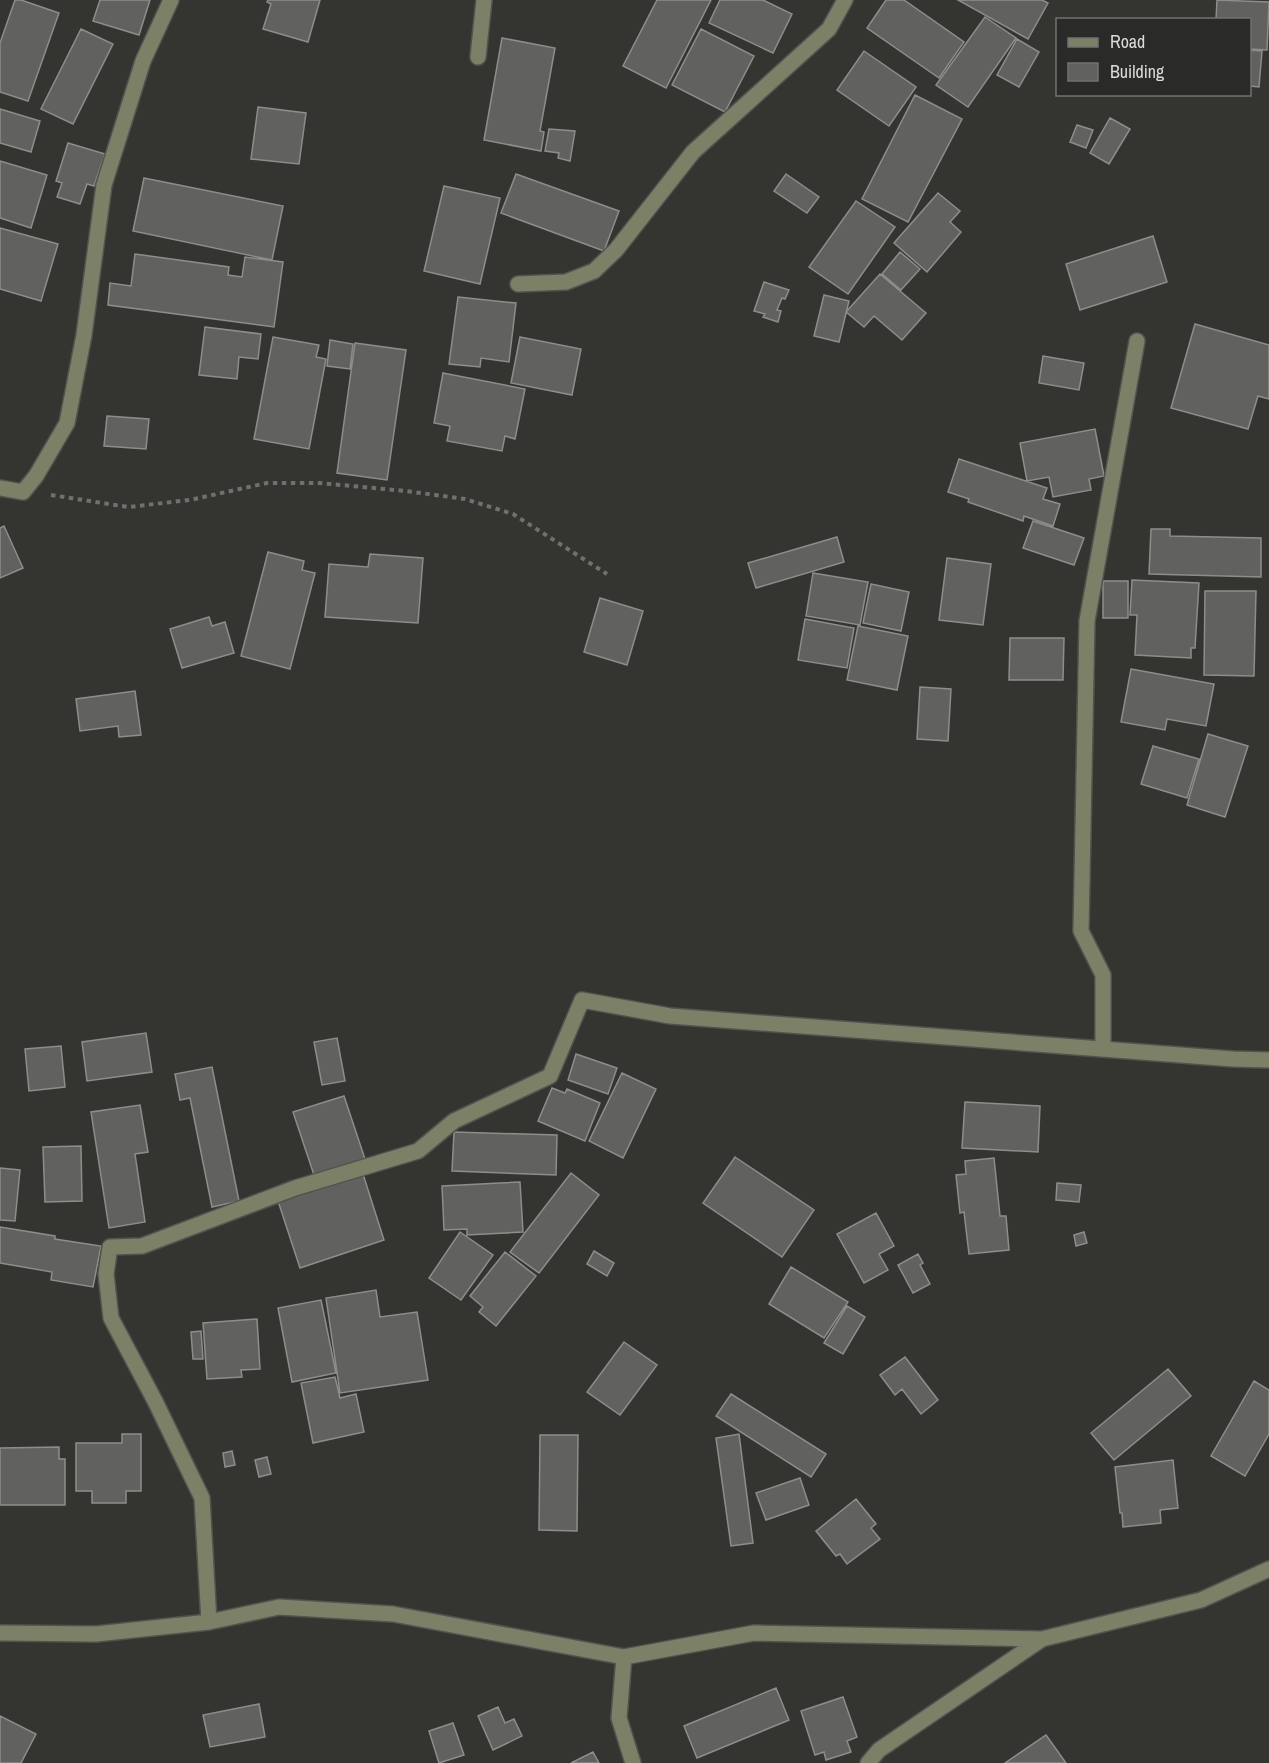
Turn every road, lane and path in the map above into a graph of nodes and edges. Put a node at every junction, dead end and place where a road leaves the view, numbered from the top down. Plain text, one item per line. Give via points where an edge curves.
1 (171, 0) edge
2 (484, 0) edge
3 (845, 0) edge
4 (478, 57) dead end
5 (518, 284) dead end
6 (1137, 341) dead end
7 (0, 488) edge
8 (23, 492) junction
9 (607, 574) dead end
10 (1103, 1048) junction
11 (1269, 1060) edge
12 (1269, 1569) edge
13 (208, 1622) junction
14 (0, 1633) edge
15 (1042, 1639) junction
16 (624, 1657) junction
17 (633, 1763) edge
18 (868, 1763) edge

1 - 8 street via 143,61 104,185 84,335 67,423
2 - 4 street
3 - 5 street via 829,29 693,152 616,250 594,271 566,282
6 - 10 street via 1087,621 1082,931 1102,975
7 - 8 street
8 - 9 path via 129,507 190,500 267,483 319,483 465,499 513,514
10 - 11 street
10 - 13 street via 670,1016 582,1000 550,1076 454,1120 418,1151 295,1188 142,1245 110,1247 106,1274 111,1318 202,1498
12 - 15 street via 1201,1600
13 - 14 street via 96,1634
13 - 16 street via 279,1607 393,1614
15 - 16 street via 754,1633
15 - 18 street via 879,1750
16 - 17 street via 619,1718

